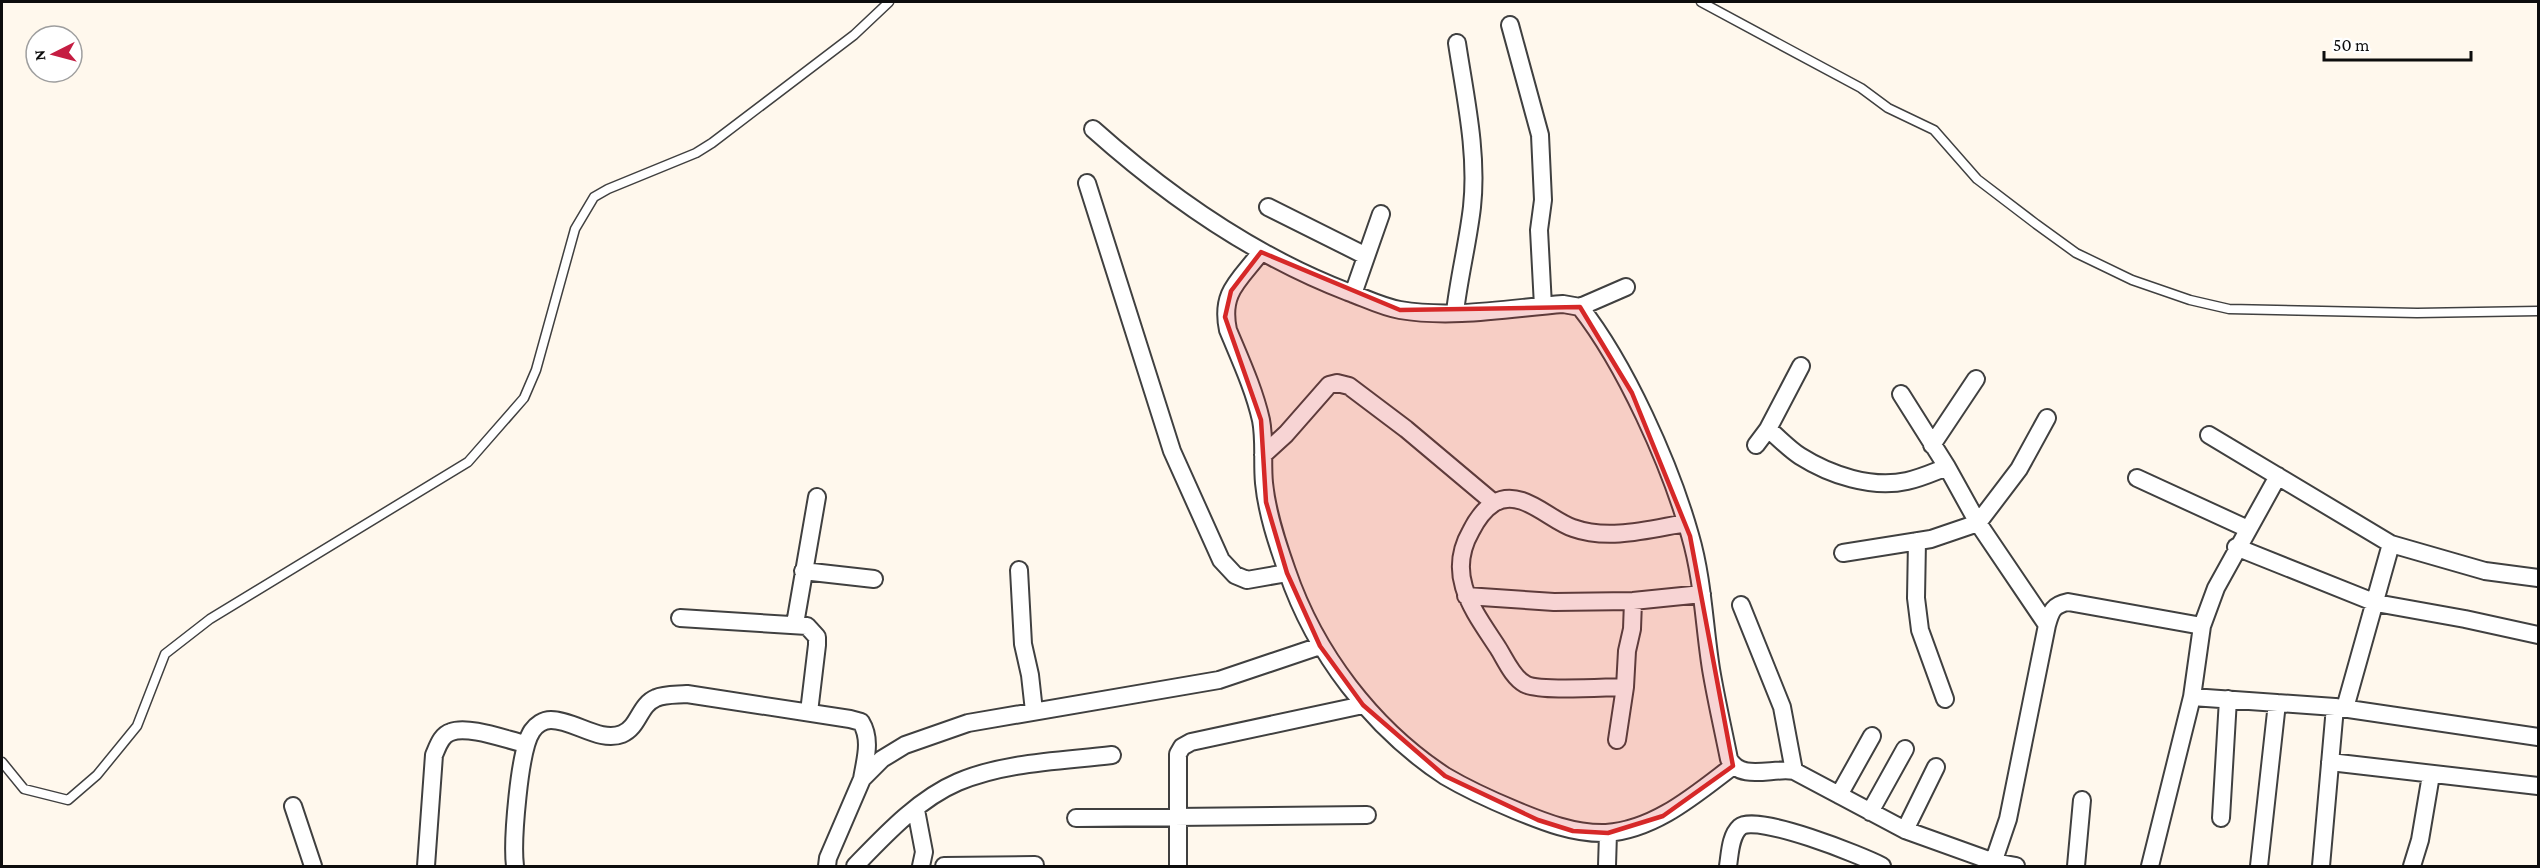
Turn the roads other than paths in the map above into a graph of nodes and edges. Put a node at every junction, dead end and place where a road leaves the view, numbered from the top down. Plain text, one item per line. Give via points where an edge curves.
1 (889, 2) edge
2 (1701, 2) edge
3 (1510, 26) dead end
4 (1457, 43) dead end
5 (1093, 129) dead end
6 (1087, 183) dead end
7 (1268, 207) dead end
8 (1381, 213) dead end
9 (1261, 252) junction
10 (1366, 256) junction
11 (1626, 287) dead end
12 (1353, 294) junction
13 (1543, 306) junction
14 (1580, 306) junction
15 (2538, 311) edge
16 (1455, 312) junction
17 (1801, 366) dead end
18 (1976, 379) dead end
19 (1900, 394) dead end
20 (2047, 418) dead end
21 (1768, 429) junction
22 (2209, 435) dead end
23 (1756, 445) dead end
24 (1932, 445) junction
25 (1263, 455) junction
26 (1947, 467) junction
27 (2278, 476) junction
28 (2137, 478) dead end
29 (816, 497) dead end
30 (1494, 503) junction
31 (1686, 523) junction
32 (1978, 523) junction
33 (2248, 529) junction
34 (1917, 541) junction
35 (2391, 544) junction
36 (2236, 547) junction
37 (1843, 553) dead end
38 (1019, 570) dead end
39 (803, 571) junction
40 (1287, 573) junction
41 (2538, 578) edge
42 (874, 579) dead end
43 (1702, 594) junction
44 (1466, 596) junction
45 (1633, 601) junction
46 (2376, 603) junction
47 (1741, 605) dead end
48 (680, 618) dead end
49 (795, 624) junction
50 (2047, 625) junction
51 (2202, 626) junction
52 (2538, 635) edge
53 (1320, 646) junction
54 (1625, 687) junction
55 (2192, 697) junction
56 (1946, 699) dead end
57 (2228, 699) junction
58 (2277, 703) junction
59 (1363, 705) junction
60 (2340, 708) junction
61 (1034, 711) junction
62 (809, 712) junction
63 (1872, 736) dead end
64 (2538, 737) edge
65 (1617, 740) dead end
66 (526, 744) junction
67 (1905, 749) dead end
68 (1112, 755) dead end
69 (2, 762) edge
70 (2330, 762) junction
71 (1733, 766) junction
72 (1936, 767) dead end
73 (1794, 771) junction
74 (2430, 775) junction
75 (862, 779) junction
76 (2538, 786) edge
77 (1839, 795) junction
78 (2082, 800) dead end
79 (293, 806) dead end
80 (916, 810) junction
81 (1870, 812) junction
82 (1367, 815) dead end
83 (1076, 818) dead end
84 (1178, 818) junction
85 (2220, 818) dead end
86 (1905, 830) junction
87 (1608, 833) junction
88 (1845, 859) edge
89 (1993, 864) edge
90 (1035, 865) dead end
91 (313, 867) edge
92 (426, 867) edge
93 (515, 867) edge
94 (827, 867) edge
95 (855, 867) edge
96 (921, 867) edge
97 (944, 867) edge
98 (1178, 867) edge
99 (1607, 867) edge
100 (1728, 867) edge
101 (1882, 867) edge
102 (2016, 867) edge
103 (2076, 867) edge
104 (2150, 867) edge
105 (2259, 867) edge
106 (2321, 867) edge
107 (2412, 867) edge

1 - 69 lane via 854,35 712,143 594,197 574,229 536,370 524,398 468,462 210,619 165,654 137,726 97,775 68,800 24,789
2 - 15 lane via 1934,130 1977,179 2036,224 2076,253 2132,280 2229,309
3 - 13 street via 1540,135
4 - 16 street via 1473,179
5 - 9 street via 1150,177
6 - 40 street via 1172,452 1221,560 1235,575 1247,580
7 - 10 street
8 - 10 street
9 - 12 street
9 - 25 street via 1231,291 1225,303 1225,316 1261,420
10 - 12 street
11 - 14 street
12 - 16 street via 1400,310
13 - 14 street
13 - 16 street
14 - 31 street via 1632,393
17 - 21 street
18 - 24 street
19 - 24 street
20 - 32 street via 2019,469
21 - 23 street
21 - 26 street via 1798,455 1826,471 1868,482 1908,481
22 - 27 street
24 - 26 street
25 - 30 street via 1329,385 1337,383 1349,386 1406,429
25 - 40 street via 1266,502
26 - 32 street
27 - 33 street
27 - 35 street
28 - 33 street
29 - 39 street
30 - 31 street via 1522,501 1571,528 1603,534
30 - 44 street via 1478,518 1466,539 1461,583
31 - 43 street
32 - 34 street
32 - 50 street
33 - 36 street
34 - 37 street
34 - 56 street via 1920,630
35 - 41 street via 2485,571
35 - 46 street
36 - 46 street
36 - 51 street
38 - 61 street via 1023,644
39 - 42 street
39 - 49 street
40 - 53 street
43 - 45 street
43 - 71 street via 1711,669
44 - 45 street via 1554,602
44 - 54 street via 1525,685
45 - 54 street
46 - 52 street
46 - 60 street
47 - 73 street via 1782,707
48 - 49 street
49 - 62 street via 807,626 817,637
50 - 51 street via 2052,610 2068,602
50 - 89 street via 2008,819
51 - 55 street
53 - 59 street
53 - 61 street via 1219,680
54 - 65 street
55 - 57 street
55 - 104 street
57 - 58 street
57 - 85 street
58 - 60 street
58 - 105 street
59 - 84 street via 1182,747 1178,754
59 - 87 street via 1445,776 1538,820 1574,831
60 - 64 street
60 - 70 street
61 - 75 street via 933,734 882,759
62 - 66 street via 669,694 654,698 622,734 609,736 552,720 532,730
62 - 75 street via 861,722 867,732
63 - 77 street
66 - 92 street via 468,730 450,732 441,739 434,754
66 - 93 street via 514,831
67 - 81 street
68 - 80 street via 996,769 956,783
70 - 74 street
70 - 106 street
71 - 73 street via 1741,771
71 - 87 street via 1663,816
72 - 86 street
73 - 77 street
74 - 76 street
74 - 107 street
75 - 94 street
77 - 81 street
78 - 103 street
79 - 91 street
80 - 95 street
80 - 96 street via 924,852
81 - 86 street
82 - 84 street
83 - 84 street
84 - 98 street
86 - 89 street
87 - 99 street
88 - 100 street via 1776,827 1745,824 1732,840
88 - 101 street
89 - 102 street
90 - 97 street

